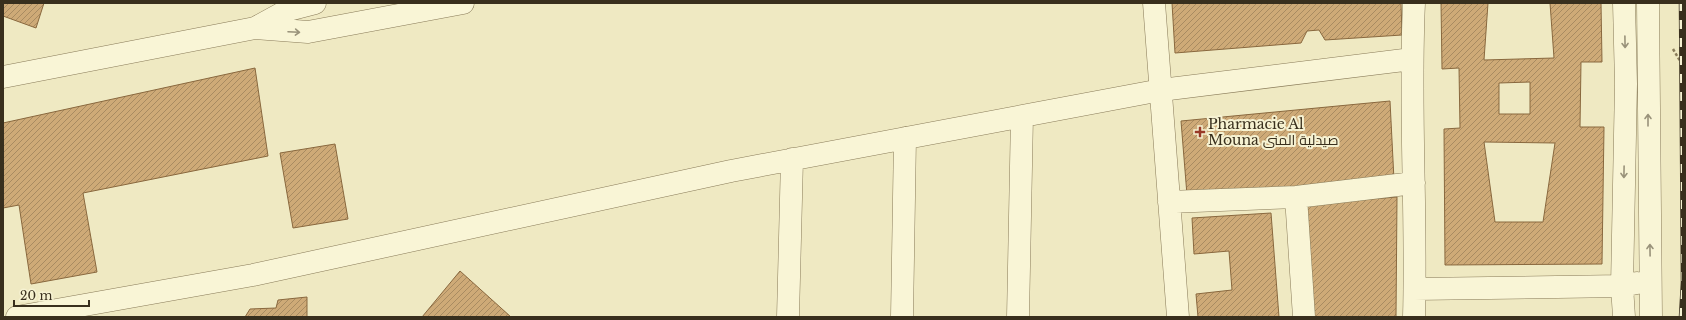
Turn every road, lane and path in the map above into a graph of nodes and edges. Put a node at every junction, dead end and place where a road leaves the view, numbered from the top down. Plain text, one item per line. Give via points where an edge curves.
1 (315, 3) edge
2 (463, 3) edge
3 (1154, 3) edge
4 (1414, 3) edge
5 (1624, 3) edge
6 (1648, 3) edge
7 (255, 28) junction
8 (1412, 59) junction
9 (3, 77) edge
10 (1161, 90) junction
11 (1022, 116) junction
12 (904, 138) junction
13 (792, 159) junction
14 (1414, 184) junction
15 (1296, 197) junction
16 (1169, 202) junction
17 (1650, 281) junction
18 (1622, 286) junction
19 (1415, 289) junction
20 (17, 317) edge
21 (788, 317) edge
22 (902, 317) edge
23 (1018, 317) edge
24 (1178, 317) edge
25 (1304, 317) edge
26 (1414, 317) edge
27 (1624, 317) edge
28 (1651, 317) edge

1 - 7 street via 288,10
7 -> 2 street via 308,32
3 - 10 street
4 - 8 street
5 -> 18 street via 1626,84
17 -> 6 street
7 - 9 street
8 - 10 street
8 - 14 street
10 - 11 street
10 - 16 street
11 - 12 street
11 - 23 street
12 - 13 street
12 - 22 street
13 - 20 street via 253,275
13 - 21 street
14 - 15 street
14 - 19 street
15 - 16 street
15 - 25 street
16 - 24 street
17 - 18 street
17 - 28 street
18 - 19 street
18 - 27 street
19 - 26 street

